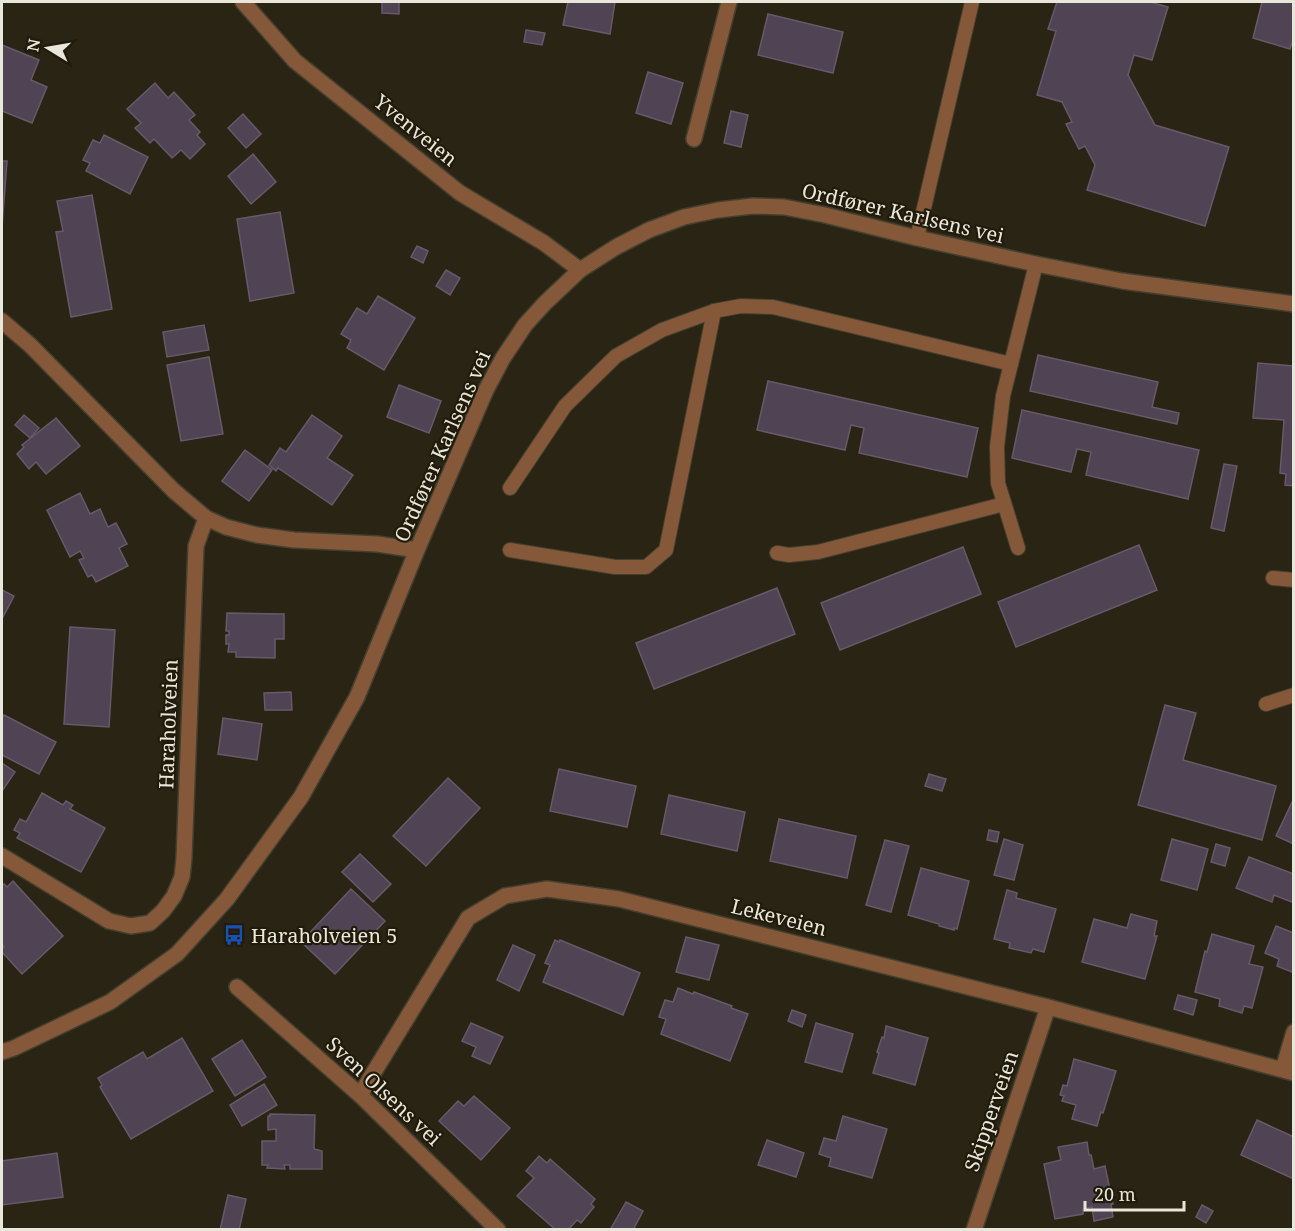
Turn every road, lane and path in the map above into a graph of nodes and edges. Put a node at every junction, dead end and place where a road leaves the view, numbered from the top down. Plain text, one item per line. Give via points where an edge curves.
1 (243, 2) edge
2 (729, 2) edge
3 (972, 2) edge
4 (694, 139) dead end
5 (917, 238) junction
6 (1036, 264) junction
7 (580, 270) junction
8 (1293, 304) edge
9 (714, 310) junction
10 (2, 321) edge
11 (1011, 364) junction
12 (510, 488) dead end
13 (1004, 504) junction
14 (206, 518) junction
15 (1018, 548) dead end
16 (417, 550) junction
17 (510, 550) dead end
18 (777, 553) dead end
19 (1274, 578) dead end
20 (1293, 580) edge
21 (1293, 694) edge
22 (1266, 704) dead end
23 (2, 856) edge
24 (237, 987) dead end
25 (1048, 1007) junction
26 (1293, 1032) edge
27 (2, 1052) edge
28 (1288, 1071) edge
29 (360, 1095) junction
30 (498, 1230) edge
31 (974, 1230) edge

1 - 7 street, Yvenveien via 295,61 460,193 544,243
2 - 4 street
3 - 5 lane
5 - 6 street, Ordfører Karlsens vei
5 - 7 street, Ordfører Karlsens vei via 825,215 753,206 684,217 649,230
6 - 8 street, Ordfører Karlsens vei via 1122,281
6 - 11 lane
7 - 16 street, Ordfører Karlsens vei via 525,325 503,358
9 - 11 lane via 741,306 773,308
9 - 12 lane via 662,330 616,356 565,406
9 - 17 lane via 666,550 646,567 615,567
10 - 14 street
11 - 13 lane via 997,447 998,483
13 - 15 lane
13 - 18 lane via 818,552
14 - 16 street via 257,536
14 - 23 street, Haraholveien via 196,546 184,858 174,896 150,923 131,926 109,921
16 - 27 street, Ordfører Karlsens vei via 357,697 301,797 227,898 177,954 110,1002
19 - 20 lane
21 - 22 lane
24 - 29 street, Sven Olsens vei
25 - 28 street, Lekeveien
25 - 29 street, Lekeveien via 619,899 547,889 505,896 468,918
25 - 31 street, Skipperveien
26 - 28 street, Lekeveien
29 - 30 street, Sven Olsens vei

